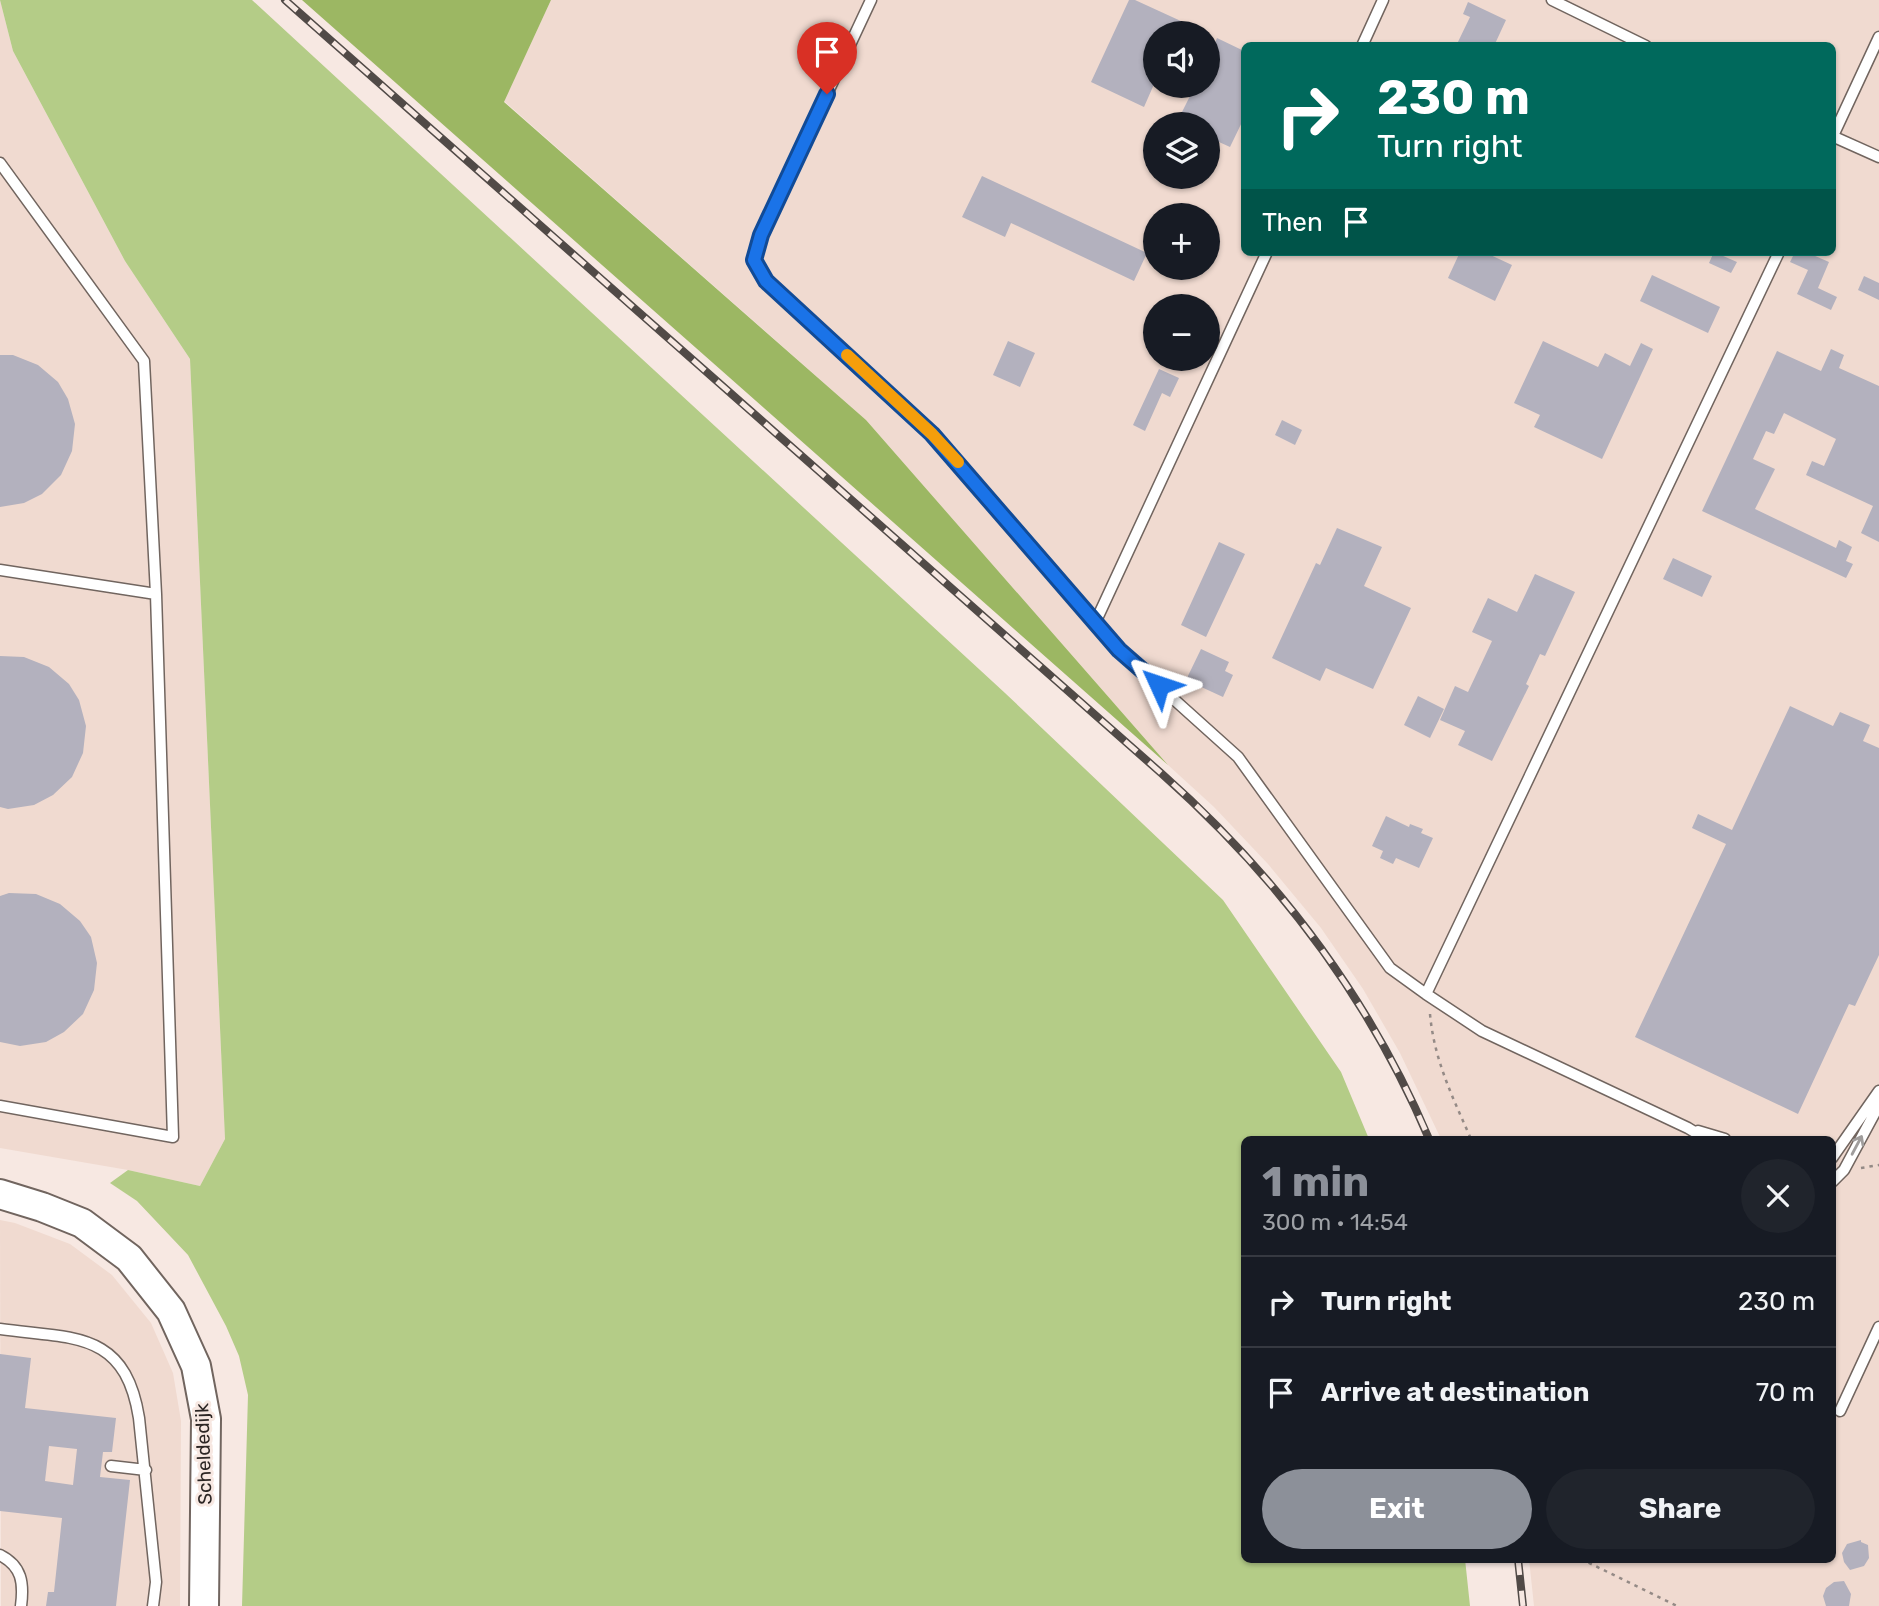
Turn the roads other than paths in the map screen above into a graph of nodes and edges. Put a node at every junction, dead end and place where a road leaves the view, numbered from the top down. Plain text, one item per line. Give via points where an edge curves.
1 (871, 0) edge
2 (1383, 0) edge
3 (1552, 0) edge
4 (1879, 37) edge
5 (1364, 42) edge
6 (1638, 42) edge
7 (1836, 130) edge
8 (1836, 137) edge
9 (1879, 157) edge
10 (0, 163) edge
11 (1265, 256) edge
12 (1777, 256) edge
13 (0, 570) edge
14 (156, 594) junction
15 (1095, 622) junction
16 (1426, 994) junction
17 (1879, 1091) edge
18 (1879, 1105) edge
19 (0, 1106) edge
20 (1688, 1128) junction
21 (1701, 1136) edge
22 (1714, 1136) edge
23 (1836, 1152) edge
24 (1836, 1178) edge
25 (0, 1194) edge
26 (1879, 1327) edge
27 (0, 1329) edge
28 (1840, 1411) dead end
29 (111, 1466) dead end
30 (146, 1470) junction
31 (0, 1555) edge
32 (21, 1606) edge
33 (153, 1606) edge
34 (204, 1606) edge

1 - 15 lane via 761,235 754,260 766,281 932,434
2 - 5 lane
3 - 6 lane
4 - 7 lane
8 - 9 lane
10 - 14 lane via 144,361
11 - 15 lane
12 - 16 lane
13 - 14 lane
14 - 19 lane via 173,1137
15 - 16 lane via 1119,650 1238,757 1390,968
16 - 20 lane via 1482,1031
17 - 23 lane
24 -> 18 lane
20 - 21 lane
20 - 22 lane
25 - 34 street, Scheldedijk via 82,1223 129,1258 172,1311 196,1366 205,1419
26 - 28 lane
27 - 30 lane via 85,1340 114,1357 124,1368 136,1401
29 - 30 lane
30 - 33 lane via 156,1582
31 - 32 lane via 19,1570

